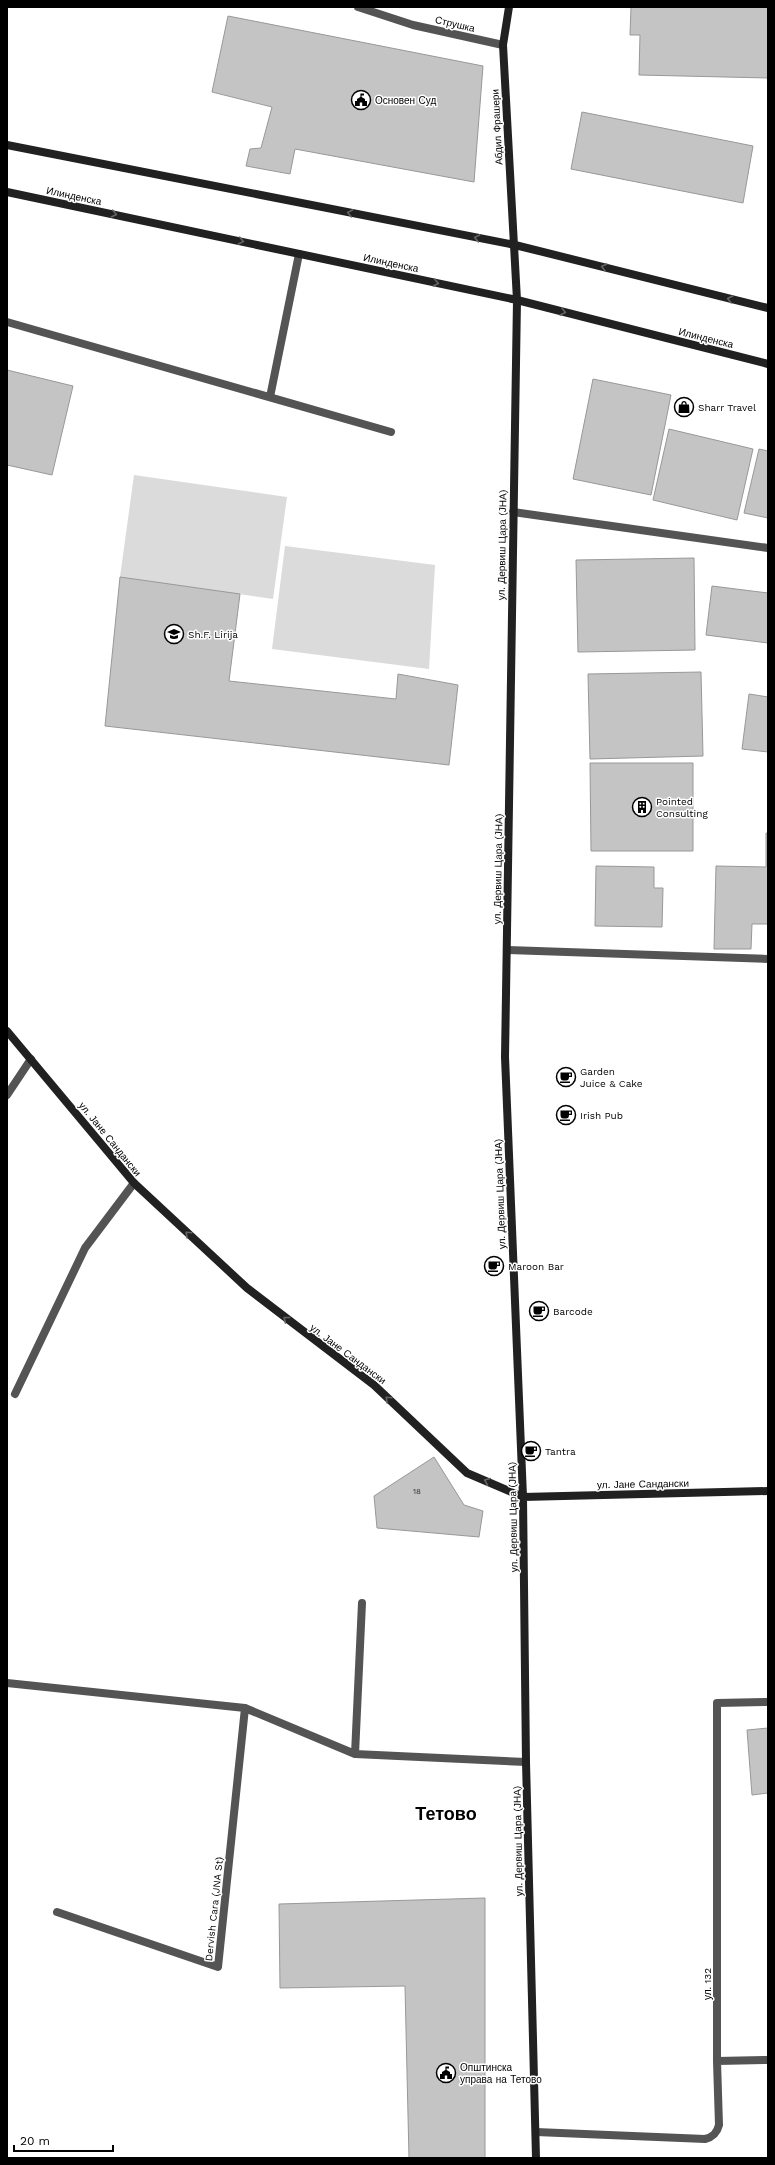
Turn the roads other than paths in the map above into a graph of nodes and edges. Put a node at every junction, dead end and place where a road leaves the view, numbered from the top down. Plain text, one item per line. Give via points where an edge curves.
1 (358, 7) edge
2 (509, 7) edge
3 (503, 45) junction
4 (7, 145) edge
5 (7, 192) edge
6 (515, 246) junction
7 (299, 254) junction
8 (517, 300) junction
9 (768, 308) edge
10 (7, 322) edge
11 (768, 364) edge
12 (270, 397) junction
13 (391, 432) dead end
14 (513, 512) junction
15 (768, 548) edge
16 (506, 950) junction
17 (768, 959) edge
18 (7, 1031) edge
19 (31, 1059) junction
20 (7, 1095) edge
21 (134, 1183) junction
22 (15, 1394) dead end
23 (768, 1491) edge
24 (523, 1497) junction
25 (362, 1603) dead end
26 (7, 1683) edge
27 (768, 1702) edge
28 (245, 1708) junction
29 (355, 1754) junction
30 (526, 1762) junction
31 (57, 1912) dead end
32 (768, 2060) edge
33 (717, 2061) junction
34 (536, 2132) junction
35 (536, 2158) edge

1 - 3 street, Струшка via 413,25
2 - 3 street, Абдил Фрашери
3 - 6 street, Абдил Фрашери
6 -> 4 street
5 -> 7 street, Илинденска
6 - 8 street, Абдил Фрашери
9 -> 6 street
7 -> 8 street, Илинденска
7 - 12 street
8 -> 11 street, Илинденска
8 - 14 street, ул. Дервиш Цара (ЈНА)
10 - 12 street
12 - 13 street
14 - 15 street
14 - 16 street, ул. Дервиш Цара (ЈНА)
16 - 17 street
16 - 24 street, ул. Дервиш Цара (ЈНА) via 505,1057
18 - 19 street, ул. Јане Сандански
19 - 20 street
19 - 21 street, ул. Јане Сандански
21 - 22 street via 85,1248
24 -> 21 street, ул. Јане Сандански via 467,1473 374,1385 247,1288
23 - 24 street, ул. Јане Сандански
24 - 30 street, ул. Дервиш Цара (ЈНА)
25 - 29 street
26 - 28 street
27 - 33 street, ул. 132 via 717,1702
28 - 29 street
28 - 31 street, Dervish Cara (JNA St) via 218,1967
29 - 30 street
30 - 34 street, ул. Дервиш Цара (ЈНА)
32 - 33 street
33 - 34 street, ул. 132 via 719,2125 710,2138
34 - 35 street, ул. Дервиш Цара (ЈНА)

